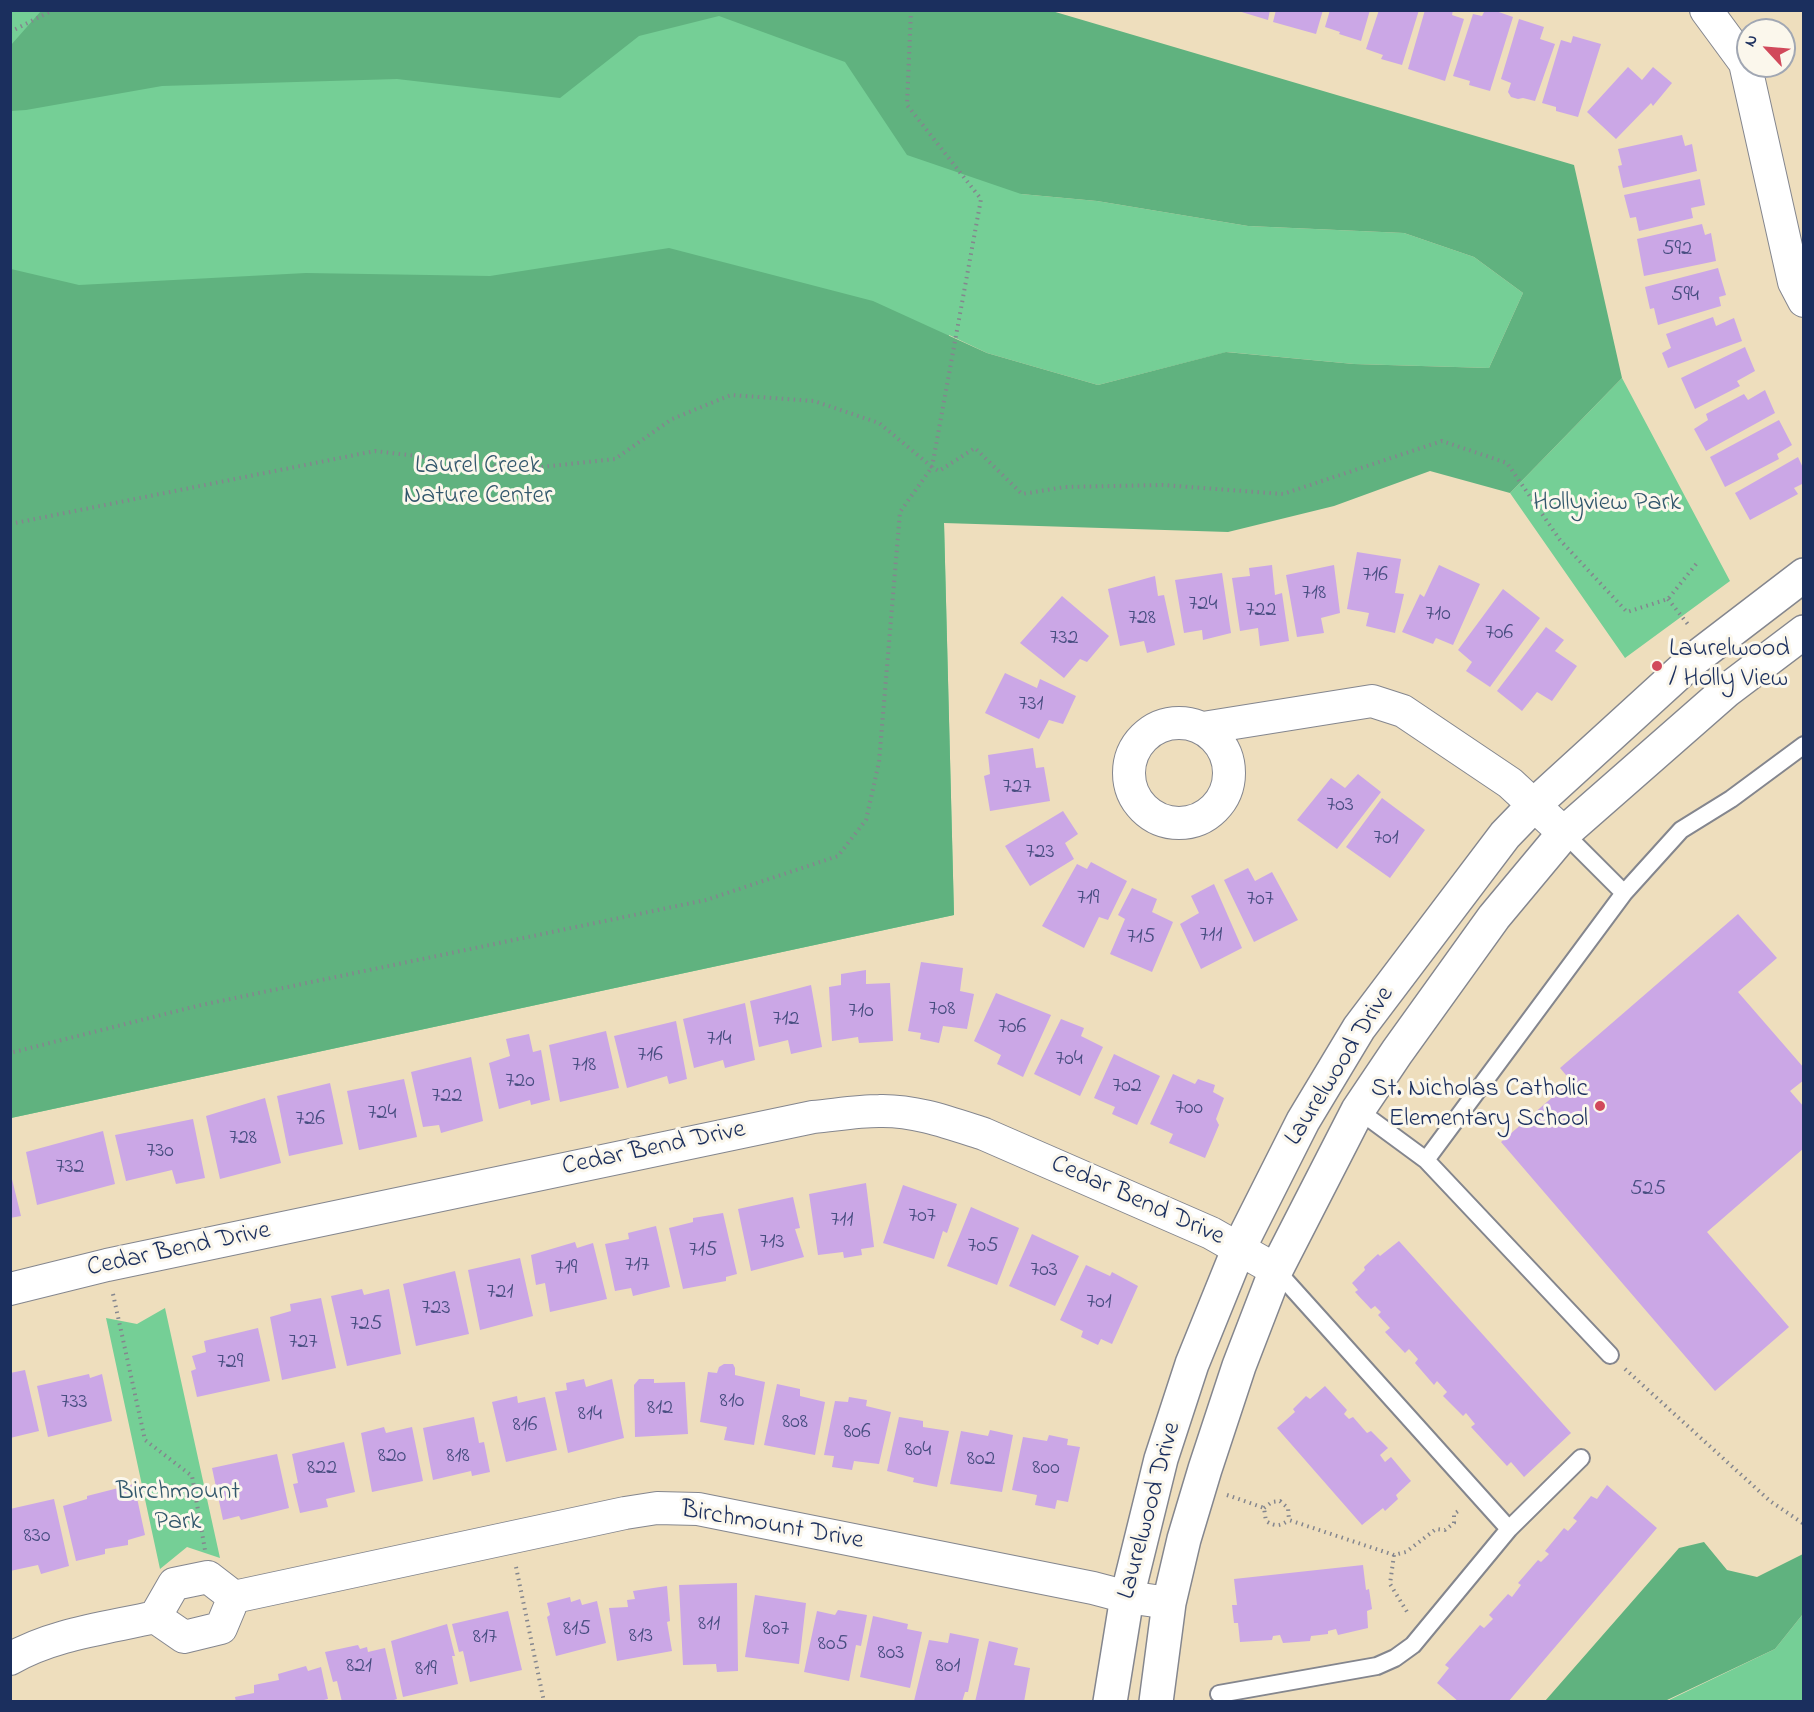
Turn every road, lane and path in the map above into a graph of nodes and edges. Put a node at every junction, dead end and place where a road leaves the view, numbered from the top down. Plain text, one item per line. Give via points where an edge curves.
1 (53, 10) edge
2 (911, 10) edge
3 (1706, 10) edge
4 (10, 33) edge
5 (1793, 222) edge
6 (1803, 301) edge
7 (932, 467) junction
8 (10, 524) edge
9 (1696, 563) dead end
10 (1803, 575) edge
11 (1668, 599) junction
12 (1691, 627) dead end
13 (1803, 632) edge
14 (1203, 728) dead end
15 (1803, 745) edge
16 (1533, 806) junction
17 (1564, 833) junction
18 (1624, 893) junction
19 (10, 1053) edge
20 (1358, 1110) junction
21 (1426, 1160) junction
22 (1239, 1248) junction
23 (107, 1265) junction
24 (1276, 1270) junction
25 (10, 1289) edge
26 (1610, 1355) joint
27 (1581, 1458) dead end
28 (1221, 1492) dead end
29 (1479, 1497) junction
30 (1264, 1508) junction
31 (1289, 1520) junction
32 (1803, 1524) edge
33 (1509, 1529) junction
34 (509, 1539) junction
35 (1394, 1555) junction
36 (208, 1577) junction
37 (234, 1597) junction
38 (1127, 1597) junction
39 (1169, 1603) junction
40 (155, 1617) junction
41 (1422, 1634) junction
42 (10, 1659) edge
43 (1219, 1694) dead end
44 (544, 1701) edge
45 (1110, 1701) edge
46 (1156, 1701) edge

1 - 4 path
2 - 7 path via 907,105 981,199
3 - 5 street via 1745,63
5 - 6 street via 1794,282
7 - 8 path via 879,423 814,401 731,395 672,419 615,459 523,469 375,451
7 - 11 path via 939,471 975,448 1022,494 1065,487 1163,485 1283,494 1442,441 1507,463 1560,540 1627,612
7 - 19 path via 900,512 879,762 866,820 838,856 706,900 201,1005
9 - 11 path
10 - 16 street, Laurelwood Drive via 1693,660
11 - 12 path
13 - 17 street, Laurelwood Drive via 1726,692
14 - 16 street via 1372,701 1403,711 1510,783
15 - 18 lane via 1731,799 1681,830
16 - 17 street
16 - 22 street, Laurelwood Drive via 1505,835 1359,1028 1303,1121
17 - 18 lane
17 - 20 street, Laurelwood Drive via 1494,916
18 - 21 lane
20 - 21 lane
20 - 24 street, Laurelwood Drive
21 - 26 lane
22 - 23 street, Cedar Bend Drive via 984,1134 912,1113 880,1111 813,1117
22 - 24 street, Cedar Bend Drive
22 - 38 street, Laurelwood Drive via 1192,1364 1161,1460
23 - 25 street, Cedar Bend Drive
23 - 36 path via 145,1440 192,1476
24 - 29 lane
24 - 39 street, Laurelwood Drive via 1205,1469
26 - 32 path via 1770,1501
27 - 33 lane
28 - 30 path
29 - 33 lane
29 - 35 path via 1454,1514 1454,1523 1445,1530 1436,1529 1406,1552
30 - 31 path via 1266,1521 1274,1526
30 - 31 path via 1280,1501 1288,1508
31 - 35 path
33 - 41 lane
34 - 37 street, Birchmount Drive
34 - 38 street, Birchmount Drive via 625,1513 657,1508 698,1509
34 - 44 path
35 - 41 path via 1390,1584
36 - 37 street
36 - 40 street via 174,1584
37 - 40 street via 221,1628 184,1637
38 - 39 street, Birchmount Drive
38 - 45 street, Laurelwood Drive
39 - 46 street, Laurelwood Drive
40 - 42 street via 65,1638
41 - 43 lane via 1413,1645 1377,1666

